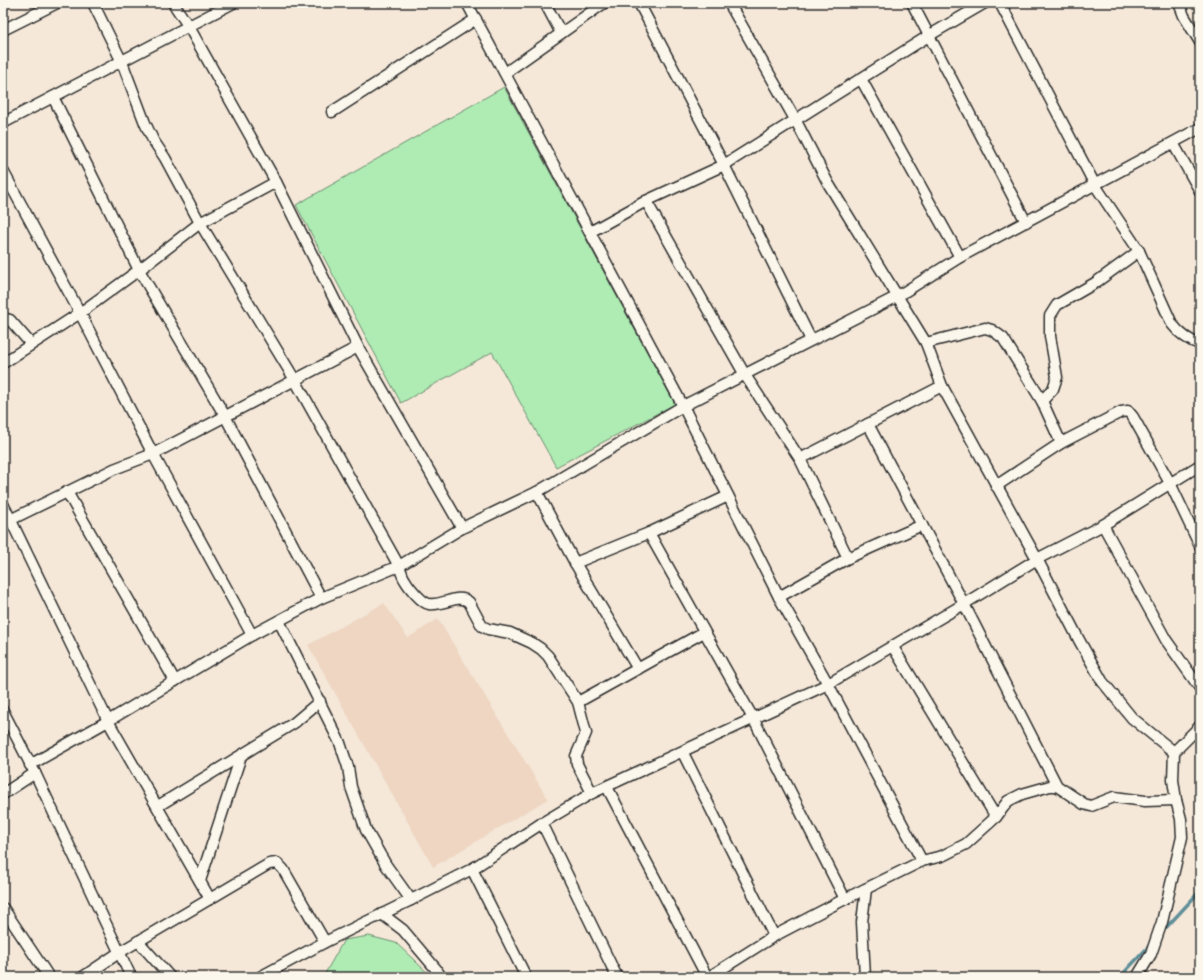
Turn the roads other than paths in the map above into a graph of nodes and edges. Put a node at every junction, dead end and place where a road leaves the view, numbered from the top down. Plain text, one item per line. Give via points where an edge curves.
1 (57, 3) edge
2 (93, 3) edge
3 (173, 3) edge
4 (233, 3) edge
5 (467, 3) edge
6 (545, 3) edge
7 (604, 3) edge
8 (639, 3) edge
9 (730, 3) edge
10 (912, 3) edge
11 (986, 3) edge
12 (1000, 3) edge
13 (1179, 3) edge
14 (476, 19) junction
15 (189, 27) junction
16 (3, 30) edge
17 (561, 33) junction
18 (930, 35) junction
19 (1200, 42) edge
20 (122, 62) junction
21 (505, 73) junction
22 (861, 79) junction
23 (53, 97) junction
24 (332, 112) dead end
25 (796, 120) junction
26 (3, 123) edge
27 (1200, 128) edge
28 (1173, 143) junction
29 (724, 165) junction
30 (3, 171) edge
31 (276, 182) junction
32 (1095, 185) junction
33 (1200, 191) edge
34 (646, 201) junction
35 (1026, 222) junction
36 (200, 223) junction
37 (590, 232) junction
38 (1139, 251) junction
39 (960, 257) junction
40 (139, 270) junction
41 (898, 296) junction
42 (80, 313) junction
43 (3, 318) edge
44 (811, 340) junction
45 (926, 343) junction
46 (31, 344) junction
47 (1200, 344) edge
48 (358, 347) junction
49 (3, 362) edge
50 (745, 375) junction
51 (295, 380) junction
52 (942, 386) junction
53 (1042, 401) junction
54 (683, 406) junction
55 (225, 416) junction
56 (868, 424) junction
57 (1061, 443) junction
58 (153, 454) junction
59 (800, 459) junction
60 (1200, 465) edge
61 (1170, 483) junction
62 (996, 486) junction
63 (67, 492) junction
64 (537, 492) junction
65 (728, 496) junction
66 (3, 504) edge
67 (7, 521) edge
68 (922, 525) junction
69 (1103, 525) junction
70 (462, 528) junction
71 (649, 533) junction
72 (1200, 546) edge
73 (848, 558) junction
74 (1037, 559) junction
75 (575, 563) junction
76 (399, 566) junction
77 (779, 597) junction
78 (320, 598) junction
79 (964, 604) junction
80 (279, 621) junction
81 (704, 632) junction
82 (252, 635) junction
83 (893, 647) junction
84 (638, 669) junction
85 (175, 682) junction
86 (828, 684) junction
87 (1200, 688) edge
88 (320, 701) junction
89 (578, 702) junction
90 (3, 710) edge
91 (754, 720) junction
92 (108, 721) junction
93 (1200, 726) edge
94 (1174, 752) junction
95 (682, 753) junction
96 (241, 756) junction
97 (32, 769) junction
98 (1057, 786) junction
99 (607, 787) junction
100 (592, 793) junction
101 (3, 794) edge
102 (1176, 800) junction
103 (158, 806) junction
104 (996, 817) junction
105 (542, 823) junction
106 (922, 861) junction
107 (472, 869) junction
108 (200, 881) junction
109 (866, 889) junction
110 (210, 899) junction
111 (845, 899) junction
112 (411, 900) junction
113 (3, 908) edge
114 (382, 914) junction
115 (6, 920) edge
116 (774, 936) junction
117 (138, 941) junction
118 (325, 942) junction
119 (120, 952) junction
120 (49, 977) edge
121 (83, 977) edge
122 (131, 977) edge
123 (170, 977) edge
124 (260, 977) edge
125 (441, 977) edge
126 (526, 977) edge
127 (617, 977) edge
128 (708, 977) edge
129 (865, 977) edge
130 (1137, 977) edge

1 - 16 street
2 - 20 street
3 - 15 street
4 - 15 street
5 - 14 street
6 - 17 street
7 - 17 street
8 - 29 street
9 - 25 street
10 - 18 street
11 - 18 street
12 - 32 street
13 - 19 street
14 - 21 street
14 - 24 street
15 - 20 street
15 - 31 street
17 - 21 street
18 - 22 street
18 - 35 street
20 - 23 street
20 - 36 street via 153,140
21 - 37 street
22 - 25 street
22 - 39 street
23 - 26 street
23 - 40 street
25 - 29 street
25 - 41 street via 828,183
27 - 28 street
28 - 32 street
28 - 33 street
29 - 34 street
29 - 44 street
30 - 42 street
31 - 36 street
31 - 48 street
32 - 35 street
32 - 38 street
34 - 37 street
34 - 50 street
35 - 39 street
36 - 40 street
36 - 51 street
37 - 54 street
38 - 47 street via 1172,324 1184,336
38 - 53 street via 1095,283 1057,305 1050,316 1050,336 1057,377 1053,389
39 - 41 street
40 - 42 street
40 - 55 street
41 - 44 street
41 - 45 street
42 - 46 street
42 - 58 street
43 - 46 street via 10,320
44 - 50 street
45 - 52 street
45 - 53 street via 985,328 992,330 1003,338
46 - 49 street
48 - 51 street
48 - 70 street
50 - 54 street
50 - 59 street
51 - 55 street
51 - 76 street
52 - 56 street
52 - 62 street
53 - 57 street
54 - 64 street
54 - 65 street
55 - 58 street
55 - 78 street
56 - 59 street
56 - 68 street
57 - 61 street via 1120,412 1128,411
57 - 62 street
58 - 63 street via 114,469
58 - 82 street
59 - 73 street
60 - 61 street
61 - 69 street
61 - 72 street
62 - 74 street
63 - 67 street
63 - 85 street
64 - 70 street
64 - 75 street
65 - 71 street
65 - 77 street
66 - 67 street
67 - 92 street
68 - 73 street
68 - 79 street
69 - 74 street
69 - 87 street via 1166,640
70 - 76 street
71 - 75 street
71 - 81 street
73 - 77 street
74 - 79 street
74 - 94 street via 1102,681 1132,718
75 - 84 street
76 - 78 street
76 - 89 street via 404,580 422,601 428,604 461,597 466,599 482,626 516,636 541,649
77 - 86 street
78 - 80 street
79 - 83 street
79 - 98 street
80 - 82 street
80 - 88 street
81 - 84 street
81 - 91 street
82 - 85 street
83 - 86 street
83 - 104 street
84 - 89 street
85 - 92 street
86 - 91 street
86 - 106 street
88 - 96 street via 294,723
88 - 112 street via 340,743 366,830 386,865
89 - 100 street via 586,733 576,756 577,764
90 - 97 street
91 - 95 street
91 - 111 street
92 - 97 street
92 - 103 street
93 - 94 street
94 - 102 street via 1173,780
95 - 99 street
95 - 116 street
96 - 103 street
96 - 108 street
97 - 101 street
97 - 119 street
98 - 102 street via 1091,806 1114,797 1145,801
98 - 104 street via 1022,794 1008,801
99 - 100 street
99 - 128 street
100 - 105 street
102 - 130 street via 1182,819 1179,851 1162,922 1151,954
103 - 108 street
104 - 106 street via 966,844 942,856
105 - 107 street
105 - 127 street
106 - 109 street
107 - 112 street
107 - 126 street
108 - 110 street
109 - 111 street
109 - 129 street via 862,922
110 - 117 street
110 - 118 street via 269,864 277,863 283,869
111 - 116 street
112 - 114 street
113 - 115 street
114 - 118 street
114 - 125 street via 403,930
115 - 120 street
116 - 128 street
117 - 119 street
117 - 123 street
118 - 124 street
119 - 121 street
119 - 122 street

